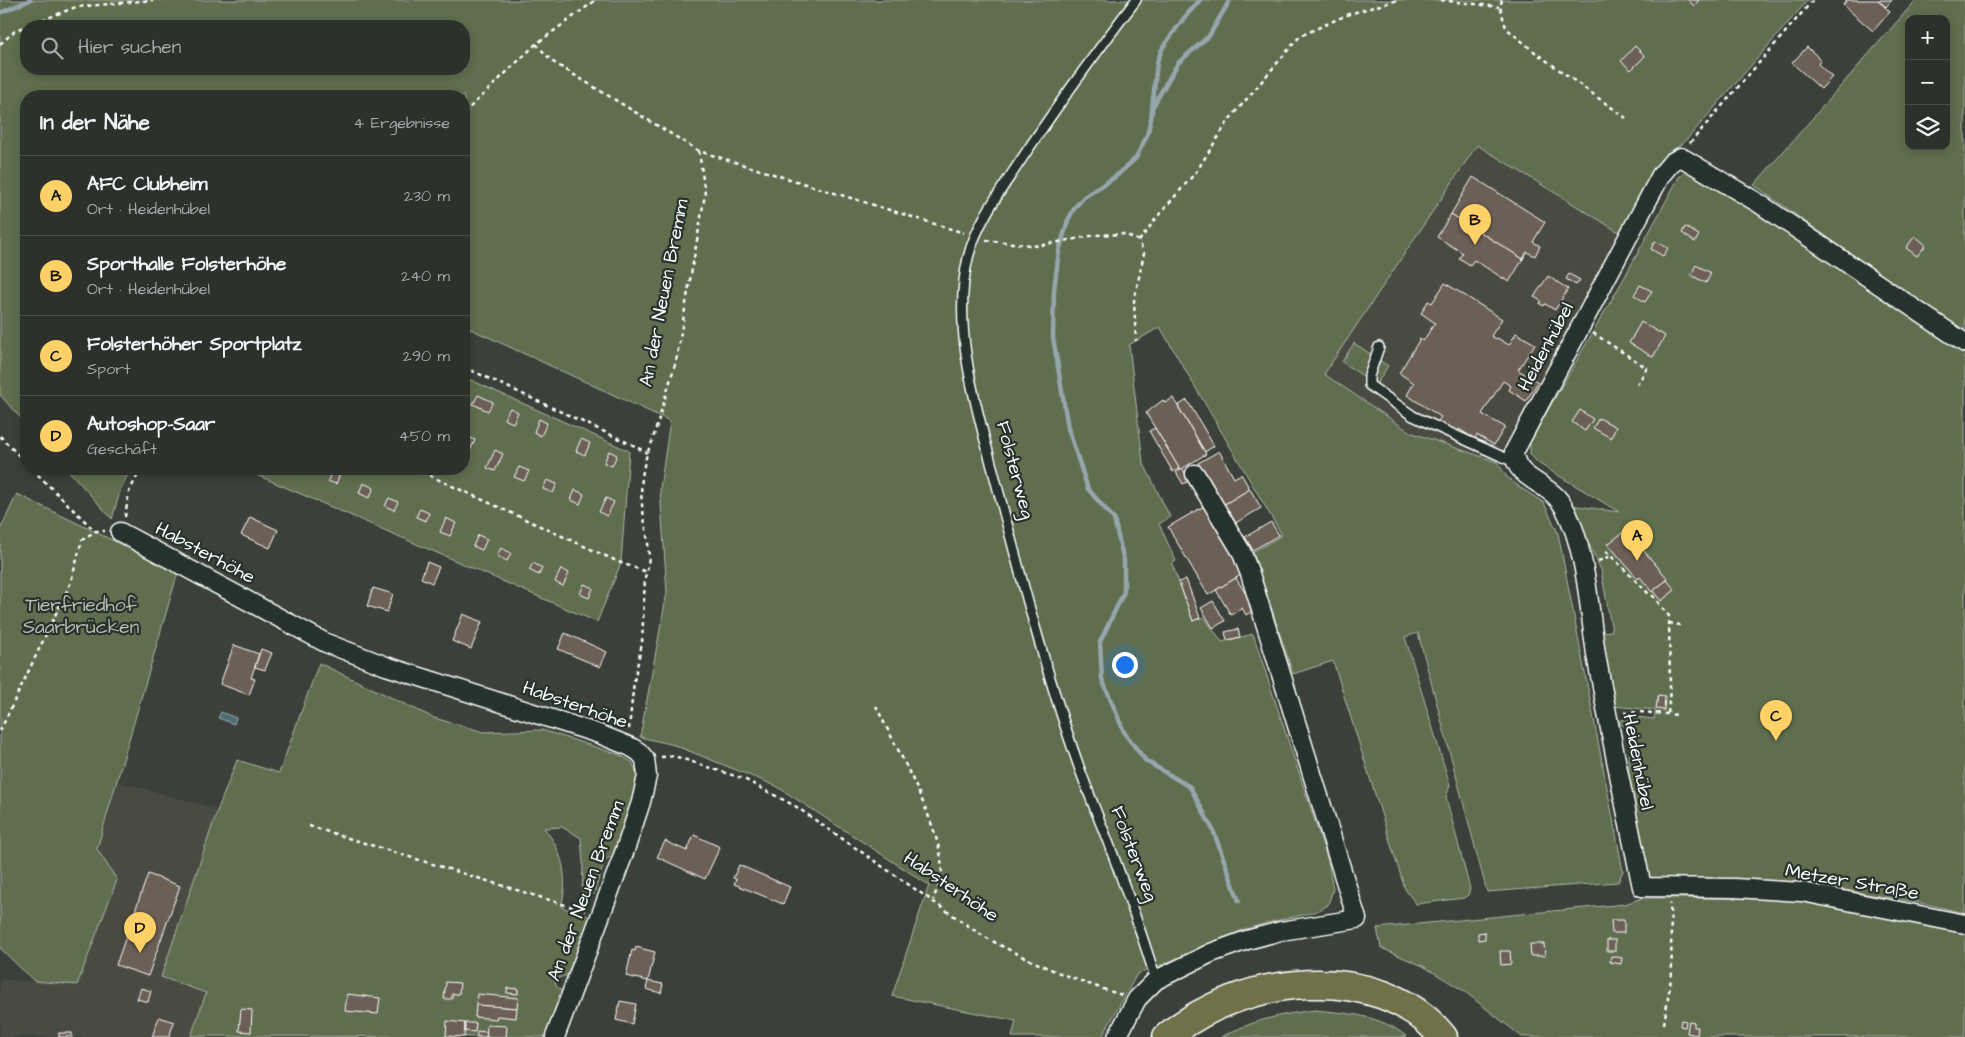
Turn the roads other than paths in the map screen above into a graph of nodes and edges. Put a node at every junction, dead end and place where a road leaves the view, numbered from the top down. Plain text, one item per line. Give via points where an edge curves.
1 (1136, 0) edge
2 (1965, 343) edge
3 (1379, 348) dead end
4 (1516, 463) junction
5 (1195, 474) dead end
6 (120, 532) road end
7 (645, 759) joint
8 (1642, 887) joint
9 (1965, 924) edge
10 (1156, 980) junction
11 (555, 1037) edge
12 (1117, 1037) edge
13 (1166, 1037) edge
14 (1194, 1037) edge
15 (1438, 1037) edge

1 - 10 lane, Folsterweg via 1039,132 988,210 968,256 963,284 963,316 967,361 977,408 1018,567 1085,784
2 - 4 street, Heidenhübel via 1760,204 1681,157 1661,175 1514,452
3 - 4 lane via 1369,385 1413,416
4 - 8 street, Heidenhübel via 1561,502 1575,533
5 - 10 street via 1241,551 1250,574 1357,919 1246,940
6 - 7 street, Habsterhöhe via 326,643 386,666 598,734 631,747
7 - 11 street, An der Neuen Bremm via 647,776 641,802
8 - 9 street, Metzer Straße via 1802,892
10 - 12 street via 1137,999
13 - 15 main road via 1198,1016 1243,995 1291,985 1317,984 1387,996 1426,1019
14 - 15 main road via 1225,1019 1250,1010 1273,1004 1327,1000 1350,1002 1394,1016

